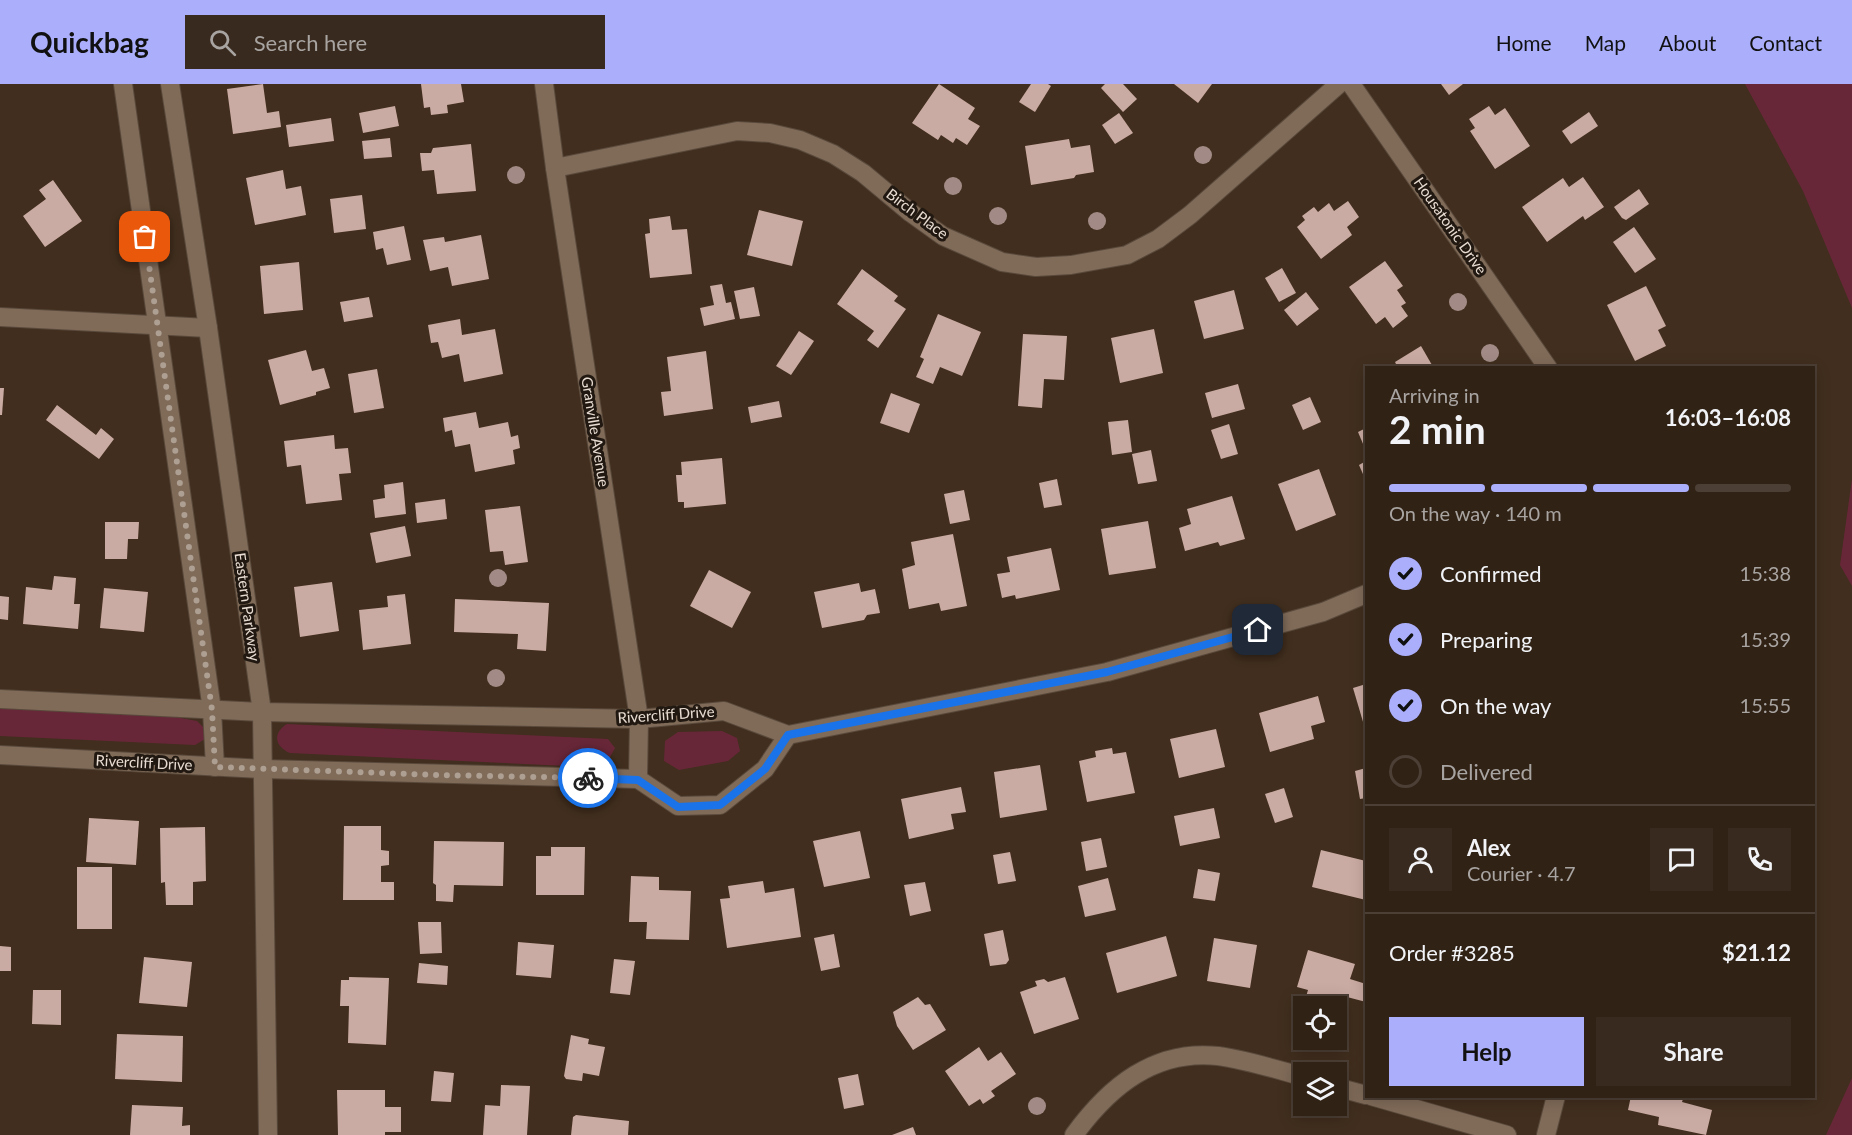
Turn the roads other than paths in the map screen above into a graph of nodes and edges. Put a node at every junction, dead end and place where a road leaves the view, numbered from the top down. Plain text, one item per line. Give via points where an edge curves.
1 (123, 84) edge
2 (170, 84) edge
3 (544, 84) edge
4 (1339, 84) edge
5 (1351, 84) edge
6 (555, 168) junction
7 (0, 317) edge
8 (157, 325) junction
9 (208, 328) junction
10 (1547, 366) edge
11 (1365, 594) edge
12 (0, 699) edge
13 (212, 710) junction
14 (262, 712) junction
15 (639, 720) junction
16 (788, 735) junction
17 (0, 755) edge
18 (215, 767) junction
19 (263, 769) junction
20 (638, 780) junction
21 (1293, 1074) edge
22 (1347, 1090) edge
23 (1365, 1095) edge
24 (1378, 1098) edge
25 (1555, 1098) edge
26 (268, 1135) edge
27 (1074, 1135) edge
28 (1507, 1135) edge
29 (1546, 1135) edge

1 - 8 street
2 - 9 street, Eastern Parkway
3 - 6 street, Granville Avenue
4 - 6 street, Birch Place via 1190,215 1158,238 1127,255 1071,265 1036,267 1002,262 943,236 833,154 770,133 737,131
5 - 10 street, Housatonic Drive
6 - 15 street, Granville Avenue
7 - 8 street
8 - 9 street
8 - 13 street
9 - 14 street, Eastern Parkway
11 - 16 street via 1323,612 1107,672
12 - 13 street, Rivercliff Drive
13 - 14 street, Rivercliff Drive
13 - 18 street
14 - 15 street, Rivercliff Drive
14 - 19 street, Eastern Parkway
15 - 16 street, Rivercliff Drive via 724,711
15 - 20 street, Granville Avenue
16 - 20 street via 765,769 720,805 678,807
17 - 18 street, Rivercliff Drive
18 - 19 street, Rivercliff Drive
19 - 20 street, Rivercliff Drive
19 - 26 street, Eastern Parkway
21 - 27 street via 1216,1056 1185,1056 1135,1074 1096,1106
22 - 23 street
24 - 28 street
25 - 29 street

